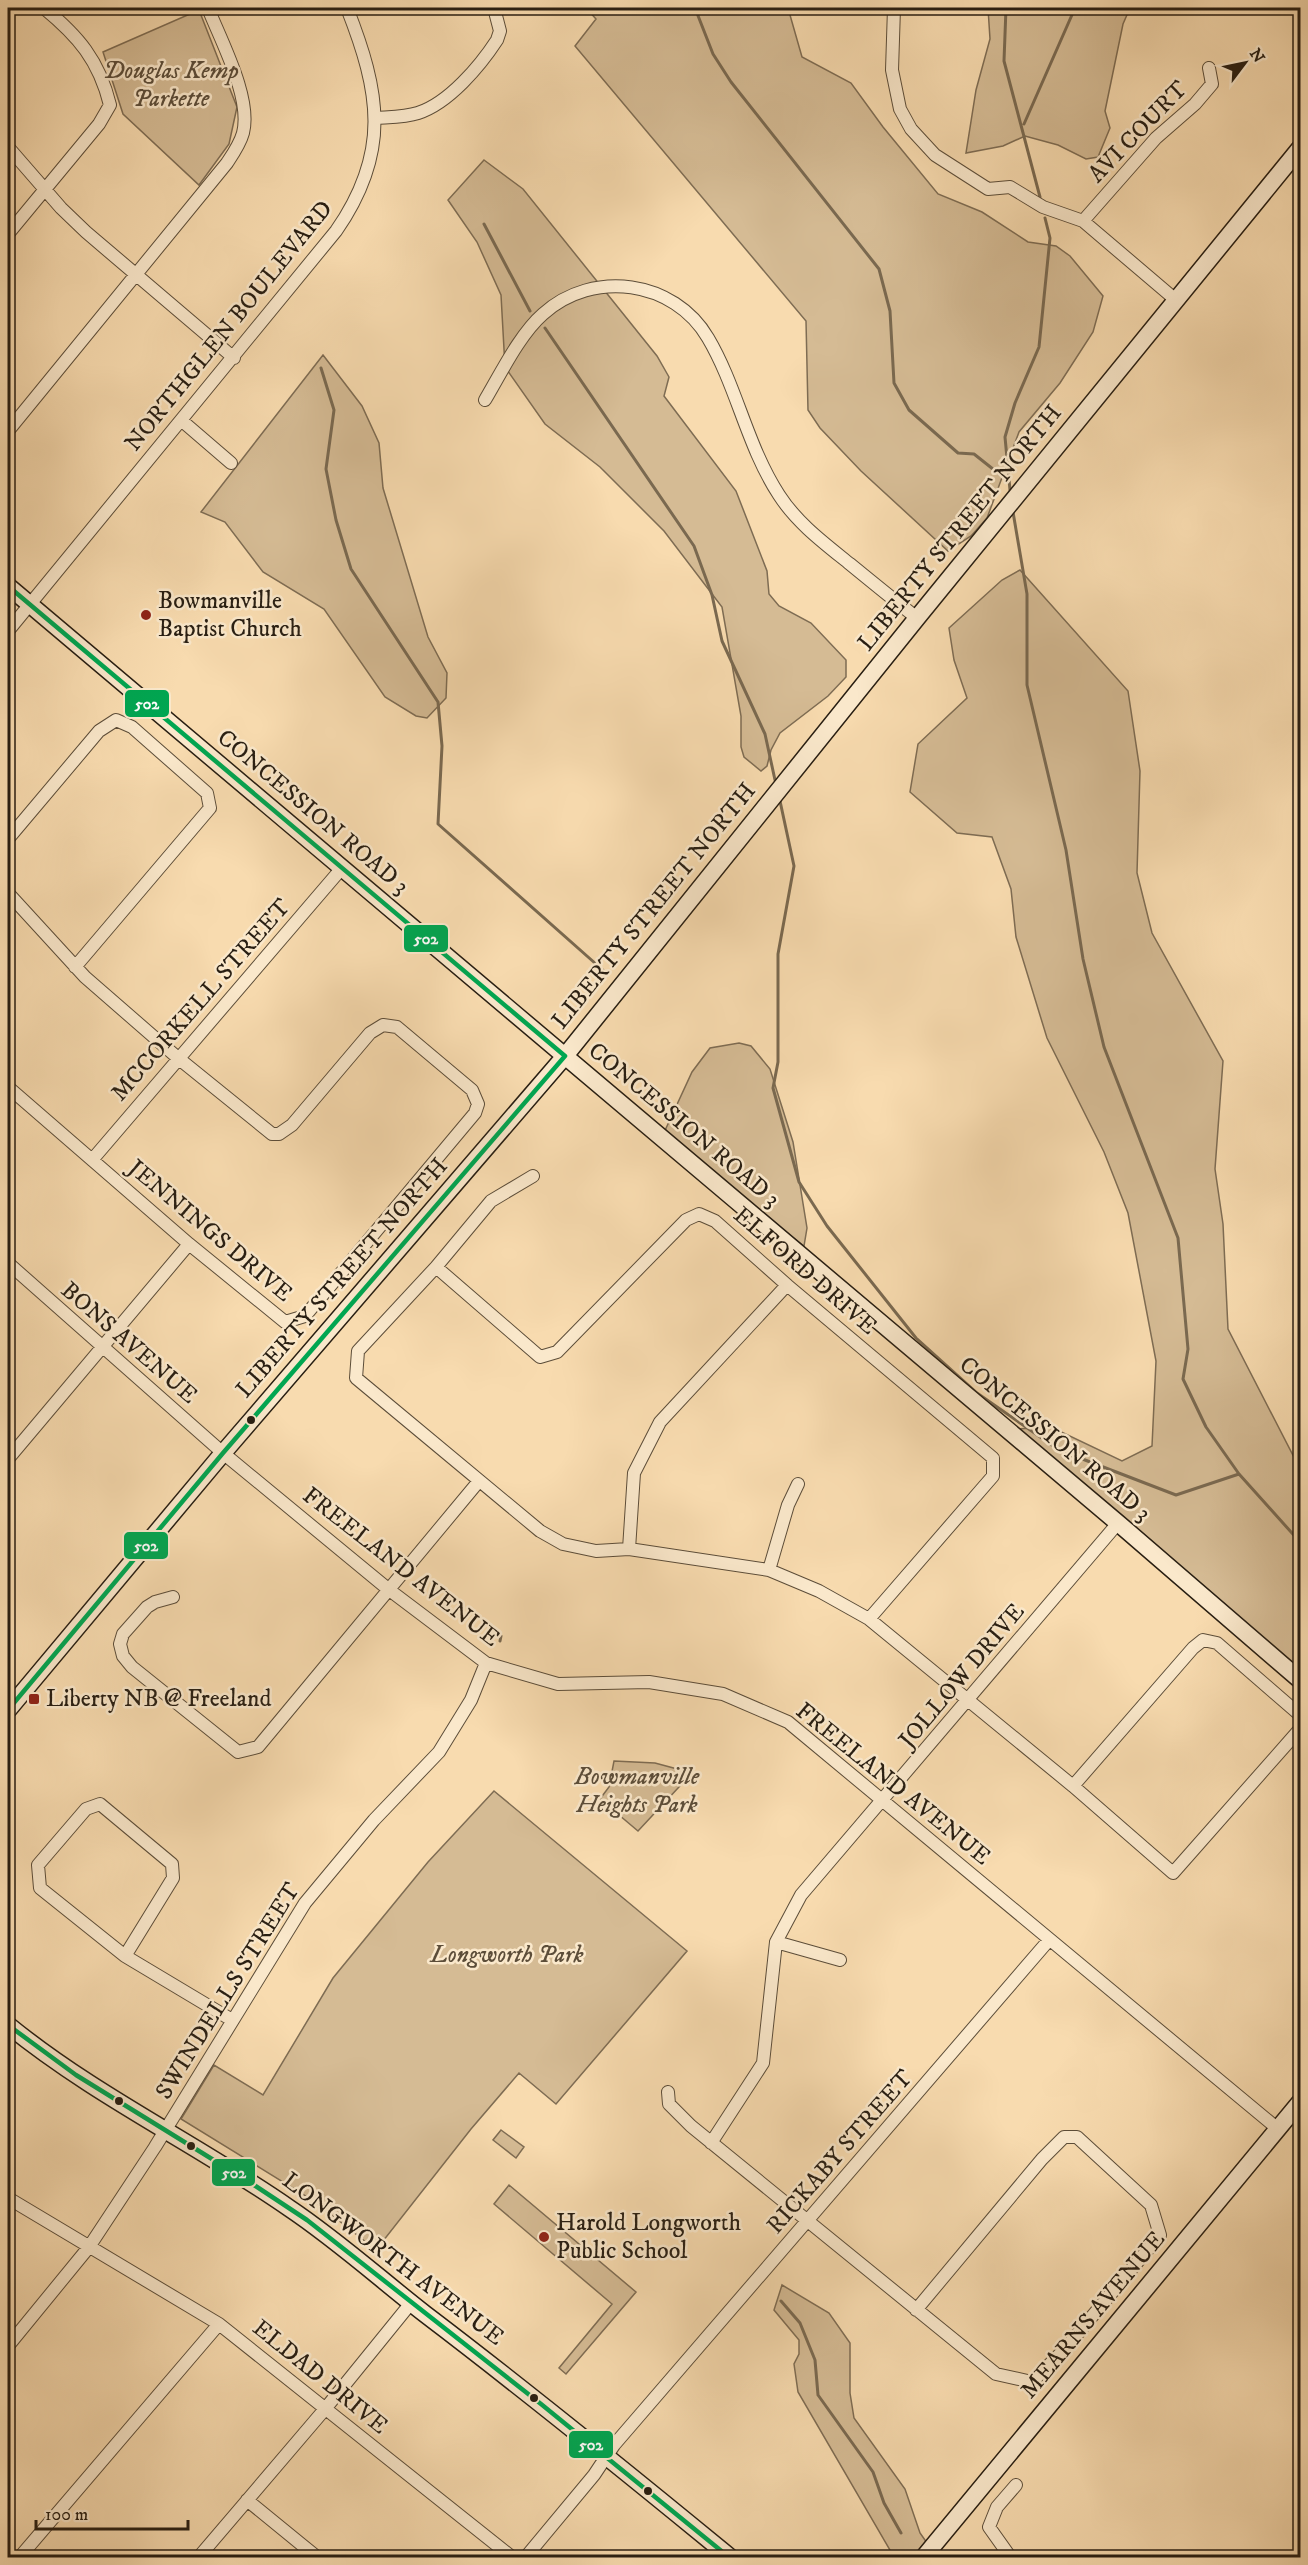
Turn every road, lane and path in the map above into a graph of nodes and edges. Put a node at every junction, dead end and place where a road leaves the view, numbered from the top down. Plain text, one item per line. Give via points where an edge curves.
1 (44, 8) edge
2 (208, 8) edge
3 (347, 8) edge
4 (494, 8) edge
5 (894, 8) edge
6 (1209, 68) dead end
7 (376, 118) junction
8 (8, 147) edge
9 (1300, 148) edge
10 (45, 190) junction
11 (1083, 221) junction
12 (8, 234) edge
13 (136, 275) junction
14 (1177, 301) junction
15 (234, 358) junction
16 (485, 400) dead end
17 (181, 420) junction
18 (8, 431) edge
19 (231, 463) dead end
20 (8, 586) edge
21 (30, 605) junction
22 (917, 618) junction
23 (8, 631) edge
24 (8, 839) edge
25 (342, 868) junction
26 (8, 893) edge
27 (75, 967) junction
28 (565, 1056) junction
29 (178, 1058) junction
30 (8, 1087) edge
31 (92, 1160) junction
32 (533, 1176) dead end
33 (189, 1244) junction
34 (8, 1263) edge
35 (436, 1267) junction
36 (787, 1285) junction
37 (101, 1347) junction
38 (223, 1453) junction
39 (8, 1459) edge
40 (478, 1481) junction
41 (798, 1484) dead end
42 (1118, 1523) junction
43 (629, 1549) junction
44 (769, 1570) junction
45 (388, 1589) junction
46 (173, 1597) dead end
47 (869, 1618) junction
48 (486, 1662) junction
49 (1300, 1680) edge
50 (967, 1702) junction
51 (8, 1710) edge
52 (1300, 1724) edge
53 (1300, 1729) edge
54 (1073, 1786) junction
55 (883, 1801) junction
56 (1049, 1940) junction
57 (776, 1942) junction
58 (125, 1956) junction
59 (840, 1960) dead end
60 (232, 2020) junction
61 (8, 2025) edge
62 (668, 2092) dead end
63 (1300, 2103) edge
64 (1278, 2129) junction
65 (165, 2132) junction
66 (711, 2143) junction
67 (8, 2198) edge
68 (807, 2223) junction
69 (89, 2247) junction
70 (411, 2303) junction
71 (916, 2310) junction
72 (219, 2324) junction
73 (8, 2346) edge
74 (325, 2409) junction
75 (606, 2455) junction
76 (1016, 2485) dead end
77 (247, 2500) junction
78 (19, 2558) edge
79 (198, 2558) edge
80 (318, 2558) edge
81 (513, 2558) edge
82 (525, 2558) edge
83 (731, 2558) edge
84 (923, 2558) edge
85 (1011, 2558) edge

1 - 10 street via 73,32 87,50 110,105
2 - 13 street via 243,97 242,135 228,163
3 - 7 street, NORTHGLEN BOULEVARD via 367,63
4 - 7 street via 500,31 496,40 451,94 417,113
5 - 11 street via 892,70 900,109 911,129 935,155 988,189 1010,187 1043,207
6 - 11 street, AVI COURT via 1212,84 1156,138
7 - 15 street, NORTHGLEN BOULEVARD via 364,178 345,219
8 - 10 street
9 - 14 street, LIBERTY STREET NORTH
10 - 12 street
10 - 13 street
11 - 14 street
13 - 15 street
13 - 18 street
14 - 22 street, LIBERTY STREET NORTH
15 - 17 street, NORTHGLEN BOULEVARD
16 - 22 street via 528,332 543,314 566,299 608,286 662,295 692,317 707,337 759,457 790,510
17 - 19 street
17 - 21 street, NORTHGLEN BOULEVARD
20 - 21 street, CONCESSION ROAD 3
21 - 23 street, NORTHGLEN BOULEVARD
21 - 25 street, CONCESSION ROAD 3
22 - 28 street, LIBERTY STREET NORTH
24 - 27 street via 99,731 116,720 132,727 207,793 210,808
25 - 28 street, CONCESSION ROAD 3
25 - 29 street, MCCORKELL STREET
26 - 27 street
27 - 29 street
28 - 38 street, LIBERTY STREET NORTH
28 - 42 street, CONCESSION ROAD 3
29 - 31 street, MCCORKELL STREET
29 - 33 street, JENNINGS DRIVE via 264,1130 279,1134 292,1125 370,1034 390,1024 472,1090 478,1104 475,1113 305,1316 285,1322
30 - 31 street, JENNINGS DRIVE
31 - 33 street, JENNINGS DRIVE
32 - 35 street via 491,1201
33 - 37 street
34 - 37 street, BONS AVENUE
35 - 36 street, ELFORD DRIVE via 540,1357 557,1352 686,1220 699,1214 715,1221
35 - 40 street via 358,1351 356,1378
36 - 43 street via 660,1422 634,1473
36 - 47 street, ELFORD DRIVE via 993,1458 993,1476
37 - 38 street, BONS AVENUE
37 - 39 street
38 - 45 street, FREELAND AVENUE
38 - 51 street, LIBERTY STREET NORTH
40 - 43 street via 540,1531 563,1544 596,1551
40 - 45 street
41 - 44 street
42 - 49 street, CONCESSION ROAD 3
42 - 50 street, JOLLOW DRIVE
43 - 44 street
44 - 47 street
45 - 46 street via 258,1747 238,1752 123,1656 120,1644 129,1625 155,1602
45 - 48 street, FREELAND AVENUE
47 - 50 street
48 - 55 street, FREELAND AVENUE via 558,1683 650,1682 723,1694 788,1722
48 - 60 street, SWINDELLS STREET via 471,1700 439,1752 374,1820 305,1903
50 - 54 street
50 - 55 street, JOLLOW DRIVE
52 - 54 street via 1300,1715 1217,1643 1203,1640
53 - 54 street via 1173,1873
55 - 56 street, FREELAND AVENUE
55 - 57 street, JOLLOW DRIVE via 801,1895
56 - 64 street, FREELAND AVENUE
56 - 68 street, RICKABY STREET
57 - 59 street
57 - 66 street, JOLLOW DRIVE via 763,2063
58 - 58 street via 40,1888 38,1865 86,1809 100,1804 172,1864 173,1878
58 - 60 street
60 - 65 street, SWINDELLS STREET
61 - 65 street, LONGWORTH AVENUE via 90,2086
62 - 66 street via 669,2103
63 - 64 street, MEARNS AVENUE
64 - 84 street, MEARNS AVENUE
65 - 69 street, SWINDELLS STREET
65 - 70 street, LONGWORTH AVENUE via 288,2206
66 - 68 street
67 - 69 street, ELDAD DRIVE
68 - 71 street
68 - 75 street, RICKABY STREET
69 - 72 street, ELDAD DRIVE
69 - 73 street, SWINDELLS STREET
70 - 74 street
70 - 75 street, LONGWORTH AVENUE
71 - 71 street via 996,2374 1032,2382 1160,2235 1151,2205 1077,2137 1064,2138
72 - 74 street, ELDAD DRIVE
72 - 78 street
74 - 77 street
74 - 81 street, ELDAD DRIVE
75 - 82 street, RICKABY STREET
75 - 83 street, LONGWORTH AVENUE
76 - 85 street via 997,2507 989,2527
77 - 79 street
77 - 80 street

